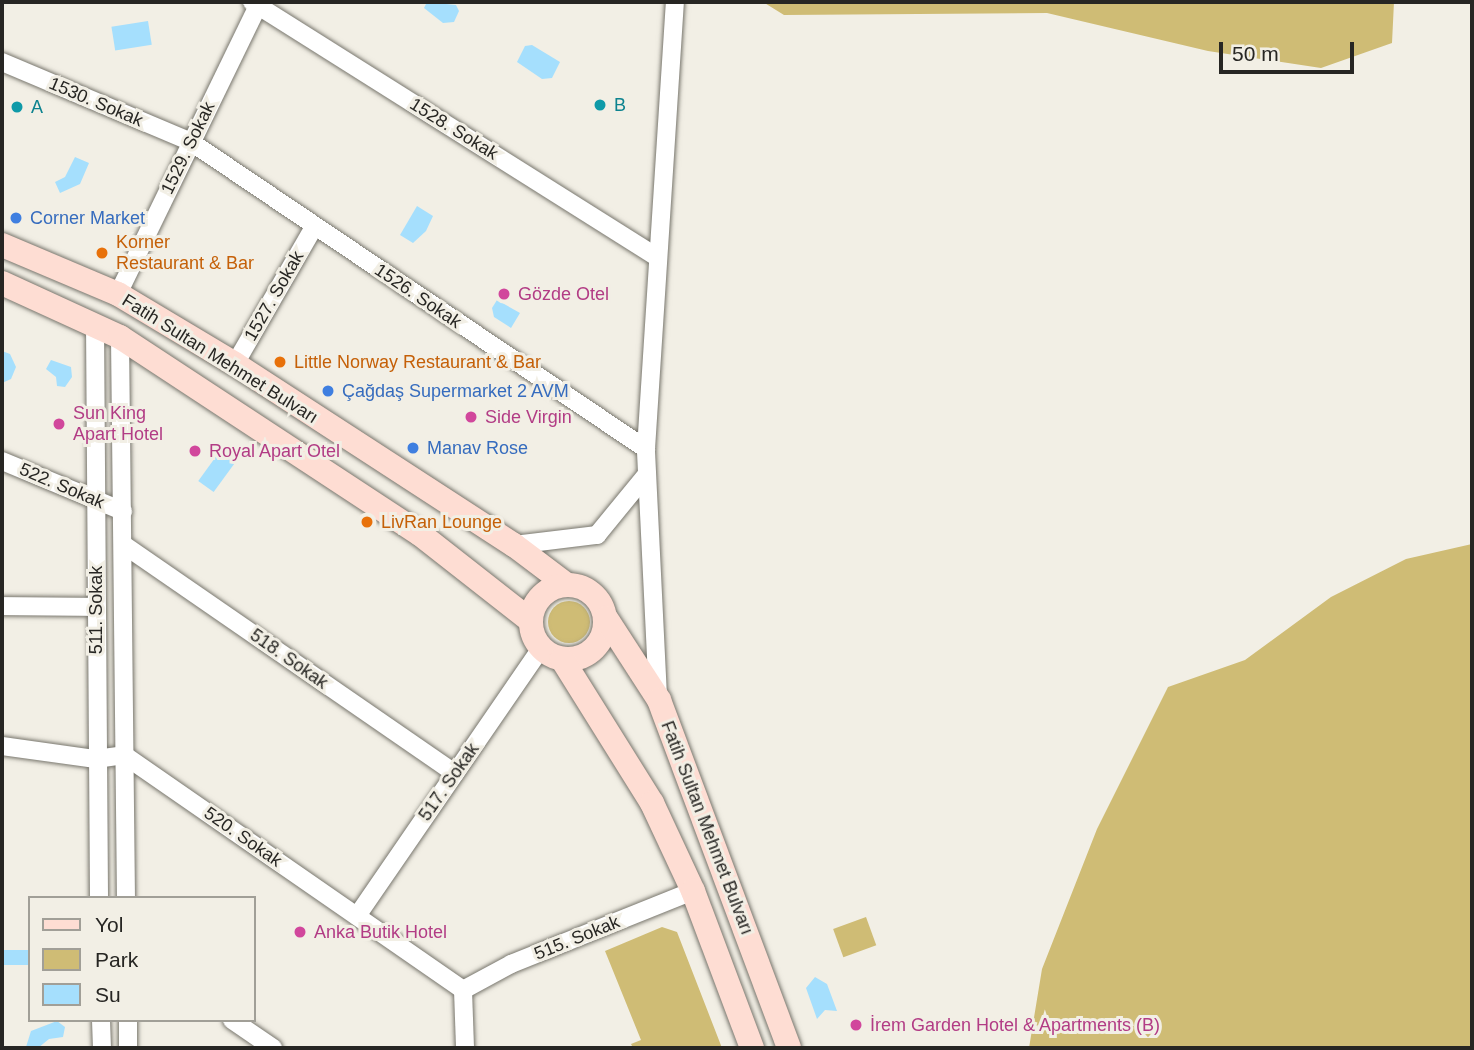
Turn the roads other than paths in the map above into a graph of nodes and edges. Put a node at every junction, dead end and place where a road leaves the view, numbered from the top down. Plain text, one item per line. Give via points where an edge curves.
1 (675, 2) edge
2 (257, 3) edge
3 (2, 62) edge
4 (191, 142) junction
5 (314, 227) junction
6 (2, 245) edge
7 (657, 257) junction
8 (2, 284) edge
9 (118, 294) junction
10 (95, 323) junction
11 (120, 337) junction
12 (235, 365) junction
13 (646, 449) junction
14 (2, 461) edge
15 (647, 474) junction
16 (95, 501) junction
17 (123, 511) junction
18 (124, 545) junction
19 (514, 545) junction
20 (567, 585) junction
21 (2, 607) edge
22 (96, 607) junction
23 (606, 618) junction
24 (531, 621) junction
25 (551, 654) junction
26 (659, 701) junction
27 (2, 746) edge
28 (124, 755) junction
29 (96, 759) junction
30 (455, 773) junction
31 (693, 891) junction
32 (99, 896) edge
33 (126, 896) edge
34 (357, 916) junction
35 (463, 990) junction
36 (101, 1022) edge
37 (128, 1022) edge
38 (235, 1022) edge
39 (102, 1048) edge
40 (128, 1048) edge
41 (273, 1048) edge
42 (465, 1048) edge
43 (752, 1048) edge
44 (789, 1048) edge

1 - 7 street
2 - 4 street, 1529. Sokak
2 - 7 street, 1528. Sokak
3 - 4 street, 1530. Sokak
4 - 5 street, 1526. Sokak
4 - 9 street, 1529. Sokak
5 - 12 street, 1527. Sokak
5 - 13 street, 1526. Sokak
6 - 9 main road, Fatih Sultan Mehmet Bulvarı
7 - 13 street
8 - 10 main road, Fatih Sultan Mehmet Bulvarı
9 - 12 main road, Fatih Sultan Mehmet Bulvarı
10 - 11 main road, Fatih Sultan Mehmet Bulvarı
10 - 16 street, 511. Sokak
11 - 17 street, 511. Sokak
11 - 24 main road, Fatih Sultan Mehmet Bulvarı via 421,534
12 - 19 main road, Fatih Sultan Mehmet Bulvarı
13 - 15 street
14 - 16 street, 522. Sokak
15 - 19 street via 597,535
15 - 26 street
16 - 17 street, 522. Sokak
16 - 22 street, 511. Sokak
17 - 18 street, 511. Sokak
18 - 28 street, 511. Sokak
18 - 30 street, 518. Sokak
19 - 20 main road, Fatih Sultan Mehmet Bulvarı
20 - 23 main road, Fatih Sultan Mehmet Bulvarı via 593,594
20 - 24 main road via 538,600
21 - 22 street
22 - 29 street, 511. Sokak
23 - 25 main road via 594,650
23 - 26 main road, Fatih Sultan Mehmet Bulvarı
24 - 25 main road, Fatih Sultan Mehmet Bulvarı
25 - 30 street, 517. Sokak
25 - 31 main road, Fatih Sultan Mehmet Bulvarı via 652,803
26 - 44 main road, Fatih Sultan Mehmet Bulvarı
27 - 29 street
28 - 29 street
28 - 33 street, 511. Sokak
28 - 34 street, 520. Sokak
29 - 32 street, 511. Sokak
30 - 34 street, 517. Sokak
31 - 35 street, 515. Sokak via 511,964
31 - 43 main road, Fatih Sultan Mehmet Bulvarı
34 - 35 street, 520. Sokak
35 - 42 street
36 - 39 street
37 - 40 street
38 - 41 street

